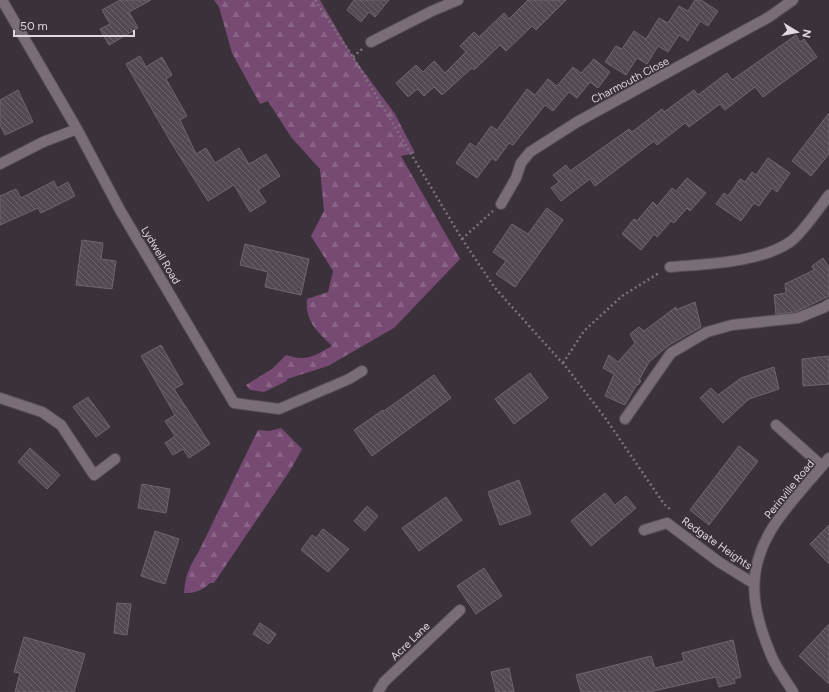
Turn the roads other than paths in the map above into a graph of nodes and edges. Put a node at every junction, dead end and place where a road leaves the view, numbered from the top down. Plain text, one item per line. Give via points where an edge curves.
1 (2, 0) edge
2 (458, 0) edge
3 (794, 0) edge
4 (371, 42) dead end
5 (77, 129) junction
6 (0, 164) edge
7 (829, 195) edge
8 (501, 204) road end
9 (670, 266) road end
10 (829, 304) edge
11 (362, 371) dead end
12 (0, 398) edge
13 (625, 419) dead end
14 (776, 425) dead end
15 (115, 459) dead end
16 (826, 462) edge
17 (644, 530) dead end
18 (753, 583) junction
19 (460, 610) dead end
20 (378, 692) edge
21 (793, 692) edge

1 - 5 street, Lydwell Road
2 - 4 street
3 - 8 street, Charmouth Close via 769,17 577,122 530,152
5 - 6 street via 43,142
5 - 11 street, Lydwell Road via 120,210 234,403 279,409
7 - 9 street via 791,242 775,251 728,262
10 - 13 street via 798,318 732,325 701,336 671,353
12 - 15 street via 42,412 61,425 94,475
14 - 16 street
16 - 18 street, Perinville Road via 773,527 763,544
17 - 18 street, Redgate Heights via 667,523 719,562
18 - 21 street, Perinville Road via 754,604 771,656
19 - 20 street, Acre Lane via 384,682

